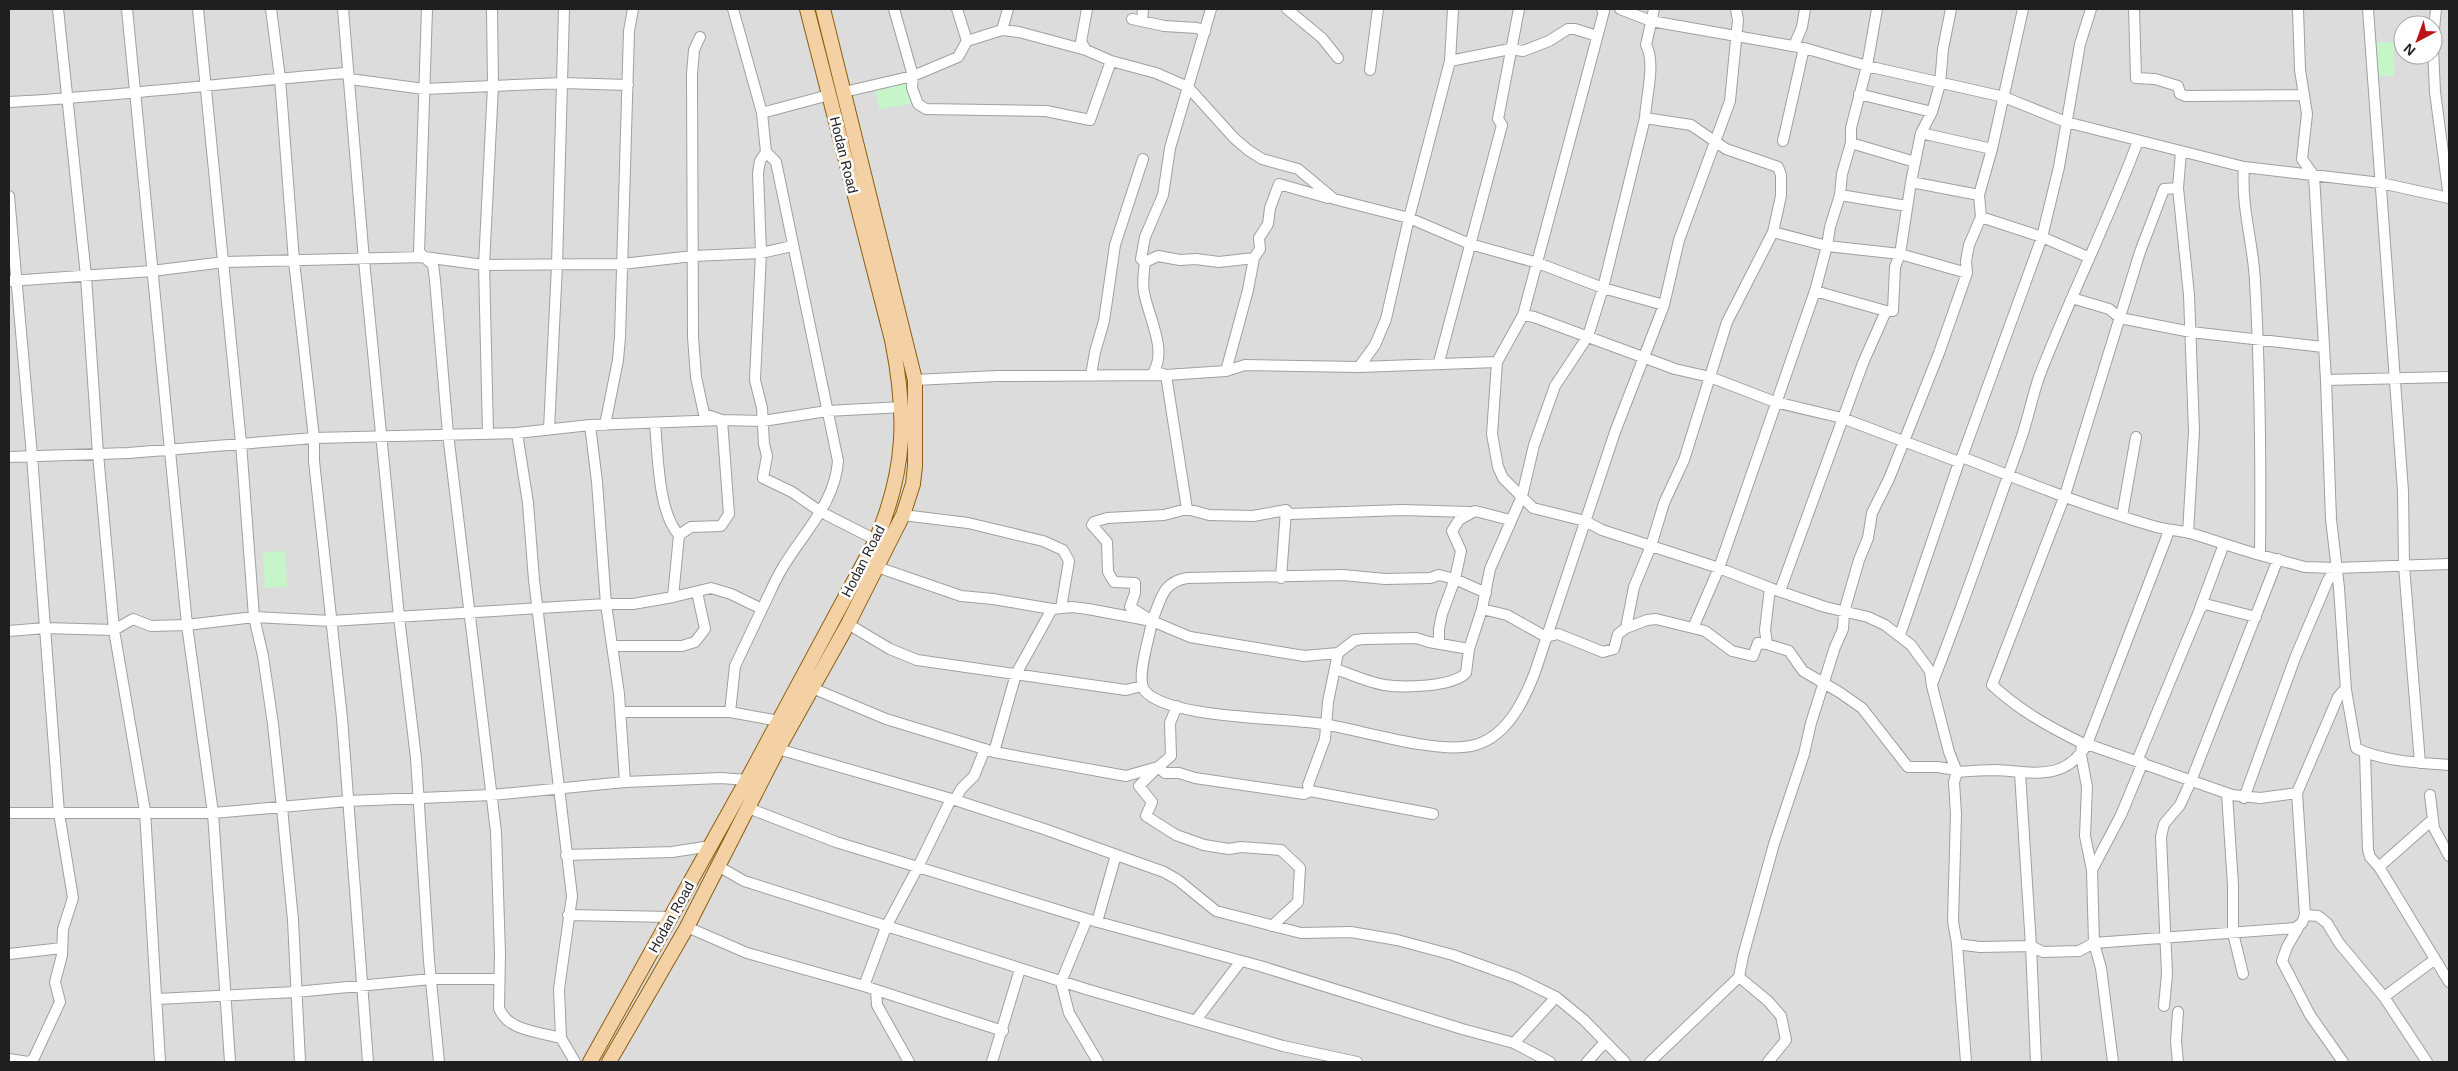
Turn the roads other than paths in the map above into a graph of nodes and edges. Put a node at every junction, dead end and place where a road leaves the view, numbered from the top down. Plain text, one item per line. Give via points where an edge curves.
1 (58, 9) edge
2 (127, 9) edge
3 (198, 9) edge
4 (272, 9) edge
5 (344, 9) edge
6 (427, 9) edge
7 (492, 9) edge
8 (564, 9) edge
9 (633, 9) edge
10 (733, 9) edge
11 (807, 9) edge
12 (823, 9) edge
13 (894, 9) edge
14 (956, 9) edge
15 (1008, 9) edge
16 (1087, 9) edge
17 (1143, 9) edge
18 (1211, 9) edge
19 (1287, 9) edge
20 (1378, 9) edge
21 (1453, 9) edge
22 (1519, 9) edge
23 (1602, 9) edge
24 (1620, 9) edge
25 (1654, 9) edge
26 (1736, 9) edge
27 (1805, 9) edge
28 (1877, 9) edge
29 (1951, 9) edge
30 (2023, 9) edge
31 (2091, 9) edge
32 (2134, 9) edge
33 (2298, 9) edge
34 (2368, 9) edge
35 (1651, 21) junction
36 (1002, 30) junction
37 (1205, 32) junction
38 (1597, 36) junction
39 (700, 37) dead end
40 (1735, 37) junction
41 (967, 41) junction
42 (1799, 47) junction
43 (1510, 49) junction
44 (1086, 50) junction
45 (1338, 58) dead end
46 (1112, 61) junction
47 (1450, 61) junction
48 (2434, 65) edge
49 (1867, 66) junction
50 (1370, 70) dead end
51 (913, 76) junction
52 (280, 78) junction
53 (350, 79) junction
54 (563, 83) junction
55 (1940, 84) junction
56 (206, 85) junction
57 (628, 85) junction
58 (493, 86) junction
59 (1188, 87) junction
60 (424, 89) junction
61 (135, 92) junction
62 (844, 92) junction
63 (1859, 94) junction
64 (829, 95) junction
65 (2304, 95) junction
66 (2004, 97) junction
67 (66, 99) junction
68 (9, 102) edge
69 (1932, 112) junction
70 (762, 113) junction
71 (1645, 118) junction
72 (2066, 122) junction
73 (1921, 133) junction
74 (1783, 141) dead end
75 (2138, 141) junction
76 (1715, 142) junction
77 (1851, 144) junction
78 (1992, 149) junction
79 (766, 152) junction
80 (2181, 152) junction
81 (1143, 158) dead end
82 (1915, 162) junction
83 (2244, 167) junction
84 (2314, 176) junction
85 (1911, 182) junction
86 (2381, 183) junction
87 (2178, 188) junction
88 (1840, 195) junction
89 (1979, 195) junction
90 (9, 196) edge
91 (2449, 198) edge
92 (1339, 201) junction
93 (1907, 206) junction
94 (1981, 217) junction
95 (1409, 218) junction
96 (1772, 232) junction
97 (2042, 237) junction
98 (1470, 244) junction
99 (792, 246) junction
100 (1827, 246) junction
101 (761, 253) junction
102 (1900, 254) junction
103 (693, 256) junction
104 (424, 257) junction
105 (2088, 257) junction
106 (1254, 258) junction
107 (364, 260) junction
108 (294, 261) junction
109 (224, 262) junction
110 (1145, 262) junction
111 (1538, 262) junction
112 (622, 264) junction
113 (484, 265) junction
114 (556, 265) junction
115 (152, 271) junction
116 (1967, 273) junction
117 (86, 276) junction
118 (13, 280) edge
119 (1603, 288) junction
120 (1815, 291) junction
121 (2072, 298) junction
122 (1664, 306) junction
123 (1886, 311) junction
124 (1523, 315) junction
125 (2120, 318) junction
126 (2191, 332) junction
127 (1588, 336) junction
128 (2258, 338) junction
129 (2323, 347) junction
130 (1644, 356) junction
131 (1439, 362) junction
132 (1497, 362) junction
133 (1359, 367) junction
134 (1226, 371) junction
135 (1092, 375) junction
136 (1166, 375) junction
137 (1710, 377) junction
138 (2449, 377) edge
139 (2395, 378) junction
140 (915, 380) junction
141 (2326, 380) junction
142 (1775, 402) junction
143 (902, 407) junction
144 (827, 411) junction
145 (1842, 418) junction
146 (722, 420) junction
147 (763, 421) junction
148 (655, 424) junction
149 (590, 425) junction
150 (605, 425) junction
151 (549, 429) junction
152 (488, 433) junction
153 (518, 433) junction
154 (448, 434) junction
155 (382, 435) junction
156 (2136, 437) dead end
157 (314, 438) junction
158 (1904, 441) junction
159 (241, 443) junction
160 (170, 450) junction
161 (98, 454) junction
162 (32, 456) junction
163 (9, 457) edge
164 (1961, 460) junction
165 (2008, 475) junction
166 (2065, 495) junction
167 (1522, 496) junction
168 (1187, 509) junction
169 (1286, 510) junction
170 (822, 512) junction
171 (1471, 512) junction
172 (903, 514) junction
173 (2122, 516) junction
174 (1510, 520) junction
175 (1585, 522) junction
176 (2169, 531) junction
177 (2188, 533) junction
178 (679, 535) junction
179 (876, 540) junction
180 (2224, 544) junction
181 (1651, 546) junction
182 (2260, 555) junction
183 (2278, 559) junction
184 (2449, 564) edge
185 (2404, 566) junction
186 (877, 567) junction
187 (1719, 568) junction
188 (2336, 568) junction
189 (1281, 578) junction
190 (1455, 579) junction
191 (1775, 589) junction
192 (697, 592) junction
193 (1486, 593) junction
194 (673, 597) junction
195 (606, 604) junction
196 (1056, 608) junction
197 (537, 609) junction
198 (762, 609) junction
199 (2200, 609) junction
200 (1482, 610) junction
201 (469, 612) junction
202 (1844, 612) junction
203 (254, 617) junction
204 (399, 617) junction
205 (2256, 617) junction
206 (331, 620) junction
207 (1152, 621) junction
208 (187, 624) junction
209 (848, 624) junction
210 (44, 628) junction
211 (1626, 628) junction
212 (1693, 628) junction
213 (114, 630) junction
214 (9, 632) edge
215 (1900, 635) junction
216 (1546, 637) junction
217 (1439, 644) junction
218 (1767, 644) junction
219 (612, 646) junction
220 (1469, 648) junction
221 (1338, 654) junction
222 (1336, 669) junction
223 (1016, 674) junction
224 (1824, 683) junction
225 (1142, 686) junction
226 (1932, 686) junction
227 (812, 688) junction
228 (2346, 690) junction
229 (1177, 706) junction
230 (621, 712) junction
231 (730, 712) junction
232 (779, 721) junction
233 (1327, 724) junction
234 (2087, 744) junction
235 (778, 749) junction
236 (990, 750) junction
237 (2365, 753) junction
238 (2081, 754) junction
239 (2140, 762) junction
240 (2420, 763) junction
241 (2449, 764) edge
242 (1158, 766) junction
243 (1957, 771) junction
244 (2020, 772) junction
245 (747, 780) junction
246 (2191, 781) junction
247 (625, 782) junction
248 (559, 787) junction
249 (1310, 791) junction
250 (2297, 793) junction
251 (2227, 794) junction
252 (492, 795) junction
253 (2430, 795) dead end
254 (419, 798) junction
255 (2244, 798) junction
256 (953, 800) junction
257 (348, 802) junction
258 (282, 808) junction
259 (748, 808) junction
260 (145, 812) junction
261 (9, 813) edge
262 (59, 813) junction
263 (213, 813) junction
264 (1433, 814) dead end
265 (2432, 820) junction
266 (710, 846) junction
267 (566, 855) junction
268 (1116, 855) junction
269 (2449, 856) edge
270 (718, 866) junction
271 (918, 867) junction
272 (2379, 868) junction
273 (2092, 870) junction
274 (568, 915) junction
275 (2305, 915) junction
276 (671, 918) junction
277 (1092, 920) junction
278 (1272, 926) junction
279 (2299, 926) junction
280 (687, 927) junction
281 (886, 927) junction
282 (2233, 933) junction
283 (2165, 939) junction
284 (1957, 944) junction
285 (2094, 944) junction
286 (2031, 946) junction
287 (62, 948) junction
288 (9, 954) edge
289 (1241, 960) junction
290 (2434, 960) junction
291 (1020, 970) junction
292 (2243, 974) dead end
293 (1739, 977) junction
294 (431, 979) junction
295 (499, 979) junction
296 (1061, 982) junction
297 (2449, 982) edge
298 (362, 986) junction
299 (864, 986) junction
300 (876, 990) junction
301 (296, 992) junction
302 (226, 996) junction
303 (1556, 997) junction
304 (2384, 997) junction
305 (157, 999) junction
306 (2164, 1006) dead end
307 (2178, 1012) dead end
308 (1196, 1020) junction
309 (1003, 1030) junction
310 (561, 1038) junction
311 (1605, 1042) junction
312 (1514, 1043) junction
313 (9, 1059) edge
314 (28, 1062) edge
315 (160, 1062) edge
316 (230, 1062) edge
317 (300, 1062) edge
318 (368, 1062) edge
319 (438, 1062) edge
320 (575, 1062) edge
321 (590, 1062) edge
322 (609, 1062) edge
323 (909, 1062) edge
324 (992, 1062) edge
325 (1098, 1062) edge
326 (1357, 1062) edge
327 (1550, 1062) edge
328 (1587, 1062) edge
329 (1625, 1062) edge
330 (1650, 1062) edge
331 (1768, 1062) edge
332 (1966, 1062) edge
333 (2036, 1062) edge
334 (2113, 1062) edge
335 (2178, 1062) edge
336 (2344, 1062) edge
337 (2427, 1062) edge

1 - 67 street
2 - 61 street
3 - 56 street
4 - 52 street
5 - 53 street
6 - 60 street
7 - 58 street
8 - 54 street
9 - 57 street via 629,31
10 - 70 street
11 - 64 main road, Hodan Road
12 - 62 main road, Hodan Road
13 - 51 street
14 - 41 street
15 - 36 street
16 - 44 street via 1081,42
17 - 37 street via 1137,20 1197,28
18 - 37 street
19 - 45 street via 1322,38
20 - 50 street
21 - 47 street
22 - 43 street
23 - 38 street via 1604,12
24 - 35 street
25 - 35 street
26 - 40 street
27 - 42 street
28 - 49 street
29 - 55 street
30 - 66 street
31 - 72 street via 2080,44
32 - 65 street via 2136,78 2178,86 2180,94 2186,96
33 - 65 street
34 - 86 street
35 - 40 street
35 - 71 street via 1646,46 1650,66
36 - 41 street
36 - 44 street
37 - 59 street
38 - 43 street via 1576,28 1568,29 1550,41 1524,51
38 - 111 street
39 - 103 street via 694,50 692,74
40 - 42 street
40 - 76 street via 1730,101
41 - 51 street via 958,57
42 - 49 street
42 - 74 street
43 - 47 street
43 - 98 street via 1498,119 1502,125
44 - 46 street
46 - 51 street via 1090,120 1046,111 926,109 918,104 912,88
46 - 59 street via 1156,73
47 - 95 street
48 - 91 street
49 - 55 street
49 - 63 street
51 - 62 street
52 - 53 street via 345,73
52 - 56 street
52 - 108 street
53 - 60 street
53 - 107 street
54 - 57 street
54 - 58 street
54 - 114 street
55 - 66 street
55 - 69 street
56 - 61 street
56 - 109 street
57 - 112 street
58 - 60 street
58 - 113 street
59 - 92 street via 1248,150 1262,159 1298,169
59 - 110 street via 1168,154 1163,195 1142,247 1141,259
60 - 104 street via 419,220 419,252
61 - 67 street
61 - 115 street
62 - 140 main road, Hodan Road
63 - 69 street
63 - 77 street via 1851,128
64 - 70 street
64 - 143 main road, Hodan Road via 892,340
65 - 84 street via 2308,114 2302,159
66 - 72 street
66 - 78 street
67 - 68 street
67 - 117 street
69 - 73 street
70 - 79 street
71 - 76 street via 1691,126
71 - 119 street
72 - 75 street
72 - 97 street
73 - 78 street
73 - 82 street
75 - 80 street
75 - 105 street
76 - 96 street via 1778,167 1782,196
76 - 122 street via 1679,240
77 - 82 street
77 - 88 street
78 - 89 street
79 - 99 street via 776,162
79 - 101 street via 758,172
80 - 83 street
80 - 87 street
81 - 135 street via 1115,245
82 - 85 street
83 - 84 street
83 - 128 street via 2242,192 2254,265
84 - 86 street
84 - 129 street
85 - 89 street
85 - 93 street
86 - 91 street
86 - 139 street
87 - 125 street via 2164,189
87 - 126 street
88 - 93 street
88 - 100 street
89 - 94 street
90 - 118 street
92 - 95 street
92 - 106 street via 1279,184 1268,224 1260,238 1260,250
93 - 102 street
94 - 97 street
94 - 116 street via 1969,245
95 - 98 street
95 - 133 street via 1386,319 1375,345
96 - 100 street
96 - 137 street via 1727,322
97 - 105 street
97 - 164 street
98 - 111 street
98 - 131 street
99 - 101 street
99 - 144 street
100 - 102 street
100 - 120 street
101 - 103 street
101 - 147 street via 755,370
102 - 116 street
102 - 123 street via 1895,267 1893,311
103 - 112 street
103 - 146 street via 696,377 704,414
104 - 107 street
104 - 113 street
104 - 154 street via 433,265
105 - 121 street
106 - 110 street via 1219,262 1158,256
106 - 134 street
107 - 108 street
107 - 155 street
108 - 109 street
108 - 157 street
109 - 115 street
109 - 159 street
110 - 136 street via 1143,289 1160,350 1154,371
111 - 119 street
111 - 124 street
112 - 114 street
112 - 150 street via 618,360
113 - 114 street
113 - 152 street
114 - 151 street
115 - 117 street
115 - 160 street
116 - 158 street
117 - 118 street
117 - 161 street
118 - 162 street
119 - 122 street
119 - 127 street
120 - 123 street
120 - 142 street
121 - 125 street via 2109,309
121 - 165 street via 2038,379
122 - 130 street
123 - 145 street
124 - 127 street
124 - 132 street
125 - 126 street
125 - 166 street
126 - 128 street
126 - 177 street via 2194,431
127 - 130 street
127 - 167 street via 1555,386 1534,445
128 - 129 street
128 - 182 street
129 - 141 street
130 - 137 street via 1675,369
130 - 175 street
131 - 132 street
131 - 133 street
132 - 167 street via 1492,434 1498,467 1503,478
133 - 134 street via 1245,365
134 - 136 street
135 - 136 street
135 - 140 street
136 - 168 street
137 - 142 street
137 - 181 street via 1684,460 1664,503
138 - 139 street
139 - 141 street
139 - 185 street via 2403,491
140 - 172 main road, Hodan Road via 915,466
141 - 188 street
142 - 145 street
142 - 187 street
143 - 144 street
143 - 179 main road, Hodan Road via 896,484
144 - 147 street
144 - 170 street via 838,461 837,475
145 - 158 street
145 - 191 street
146 - 147 street
146 - 148 street
146 - 178 street via 730,514 721,526 691,527
147 - 170 street via 767,456 763,478
148 - 150 street
148 - 178 street via 666,506
149 - 150 street
149 - 151 street
149 - 195 street
151 - 153 street
152 - 153 street
152 - 154 street
153 - 197 street
154 - 155 street
154 - 201 street
155 - 157 street
155 - 204 street
156 - 173 street
157 - 159 street
157 - 206 street
158 - 164 street
158 - 202 street via 1872,513 1868,538
159 - 160 street
159 - 203 street
160 - 161 street
160 - 208 street
161 - 162 street
161 - 213 street
162 - 163 street
162 - 210 street
164 - 165 street
164 - 215 street
165 - 166 street
165 - 226 street
166 - 173 street
166 - 238 street via 1992,685 2014,705 2082,743
167 - 174 street
167 - 175 street via 1534,508
168 - 169 street via 1209,515 1253,516
168 - 207 street via 1164,515 1100,518 1092,524 1107,542 1108,572 1114,582 1134,584 1135,593 1130,607
169 - 171 street via 1290,514 1402,510
169 - 189 street
170 - 179 street
170 - 198 street via 783,567
171 - 174 street via 1474,510
171 - 190 street via 1459,520 1452,531 1460,551
172 - 186 main road, Hodan Road
172 - 196 street via 968,523 1043,541 1062,550 1069,561
173 - 176 street
174 - 193 street via 1490,570
175 - 181 street
175 - 216 street
176 - 177 street
176 - 234 street
177 - 180 street
178 - 194 street
179 - 232 main road, Hodan Road
180 - 182 street
180 - 199 street
181 - 187 street
181 - 211 street via 1634,587
182 - 183 street
183 - 188 street via 2306,567
183 - 205 street
184 - 185 street
185 - 188 street
185 - 240 street
186 - 196 street via 961,596
186 - 209 main road, Hodan Road
187 - 191 street
187 - 212 street
188 - 228 street
188 - 255 street via 2295,658
189 - 190 street via 1343,575 1385,579 1439,575
189 - 207 street via 1174,580
190 - 193 street
190 - 217 street via 1442,614
191 - 202 street
191 - 218 street via 1765,630
192 - 194 street
192 - 198 street via 711,588
192 - 219 street via 705,629 695,642 682,646
193 - 200 street
194 - 195 street via 634,604
195 - 197 street
195 - 219 street
196 - 207 street via 1080,608
196 - 223 street
197 - 201 street
197 - 248 street
198 - 231 street via 735,666
199 - 205 street via 2205,604
199 - 239 street
200 - 216 street via 1507,615
200 - 220 street
201 - 204 street
201 - 252 street
202 - 215 street via 1868,617
202 - 224 street via 1843,629
203 - 206 street
203 - 208 street
203 - 258 street via 274,724
204 - 206 street
204 - 254 street
205 - 246 street
206 - 257 street
207 - 221 street via 1190,636 1220,642 1304,656
207 - 225 street via 1143,660
208 - 213 street via 151,626 133,619
208 - 263 street
209 - 223 street via 890,649 917,660
209 - 227 main road, Hodan Road
210 - 213 street
210 - 214 street
210 - 262 street
211 - 212 street via 1656,619
211 - 216 street via 1618,634 1614,649 1603,652 1558,634
212 - 218 street via 1705,631 1732,651 1752,656 1758,643
213 - 260 street
215 - 226 street via 1924,661 1930,671
216 - 233 street via 1526,695 1516,712 1500,731 1472,746 1405,741
217 - 220 street
217 - 221 street via 1416,638 1355,640
218 - 224 street via 1790,651 1803,671
219 - 230 street
220 - 222 street via 1466,673 1452,682 1384,685
221 - 222 street
222 - 233 street via 1328,702
223 - 225 street via 1126,690
223 - 236 street
224 - 243 street via 1862,708 1908,767
224 - 293 street via 1774,844
225 - 229 street via 1159,700
226 - 243 street
227 - 235 main road, Hodan Road
227 - 236 street via 886,718
228 - 237 street via 2356,748
228 - 250 street via 2338,696
229 - 233 street via 1257,719
229 - 242 street via 1170,723 1171,756
230 - 231 street
230 - 247 street
231 - 232 street
232 - 245 main road, Hodan Road
233 - 249 street via 1325,739 1308,785
234 - 238 street
234 - 239 street
235 - 256 street
235 - 259 main road, Hodan Road
236 - 242 street via 1126,776
236 - 256 street via 974,776
237 - 240 street
237 - 272 street via 2368,850
238 - 244 street via 2064,768 2045,774
238 - 273 street via 2087,787 2085,836
239 - 246 street
239 - 273 street via 2121,815
240 - 241 street
242 - 249 street via 1165,773 1279,792 1304,794
242 - 278 street via 1139,786 1152,802 1146,816 1176,835 1197,843 1229,849 1281,850 1300,868 1298,902
243 - 244 street
243 - 284 street via 1954,782 1953,921
244 - 286 street
245 - 247 street
245 - 266 main road, Hodan Road
246 - 251 street
246 - 283 street via 2180,805 2164,824 2161,837
247 - 248 street
248 - 252 street
248 - 267 street
249 - 264 street
250 - 255 street
250 - 275 street
251 - 255 street
251 - 282 street
252 - 254 street
252 - 295 street via 499,902
253 - 265 street
254 - 257 street
254 - 294 street
256 - 268 street
256 - 271 street
257 - 258 street
257 - 298 street
258 - 263 street
258 - 301 street
259 - 270 main road, Hodan Road
259 - 271 street via 836,842
260 - 262 street
260 - 263 street
260 - 305 street
261 - 262 street
262 - 287 street via 73,898 63,929
263 - 302 street
265 - 269 street
265 - 272 street
266 - 267 street via 672,852
266 - 276 main road, Hodan Road
267 - 274 street via 572,896
268 - 277 street
268 - 278 street via 1164,872 1216,911
270 - 280 main road, Hodan Road
270 - 281 street via 744,881
271 - 277 street
271 - 281 street
272 - 290 street
273 - 285 street
274 - 276 street
274 - 310 street via 559,989
275 - 279 street
275 - 304 street via 2318,916 2328,923 2339,943
276 - 321 main road, Hodan Road
277 - 289 street
277 - 296 street
278 - 303 street via 1301,933 1352,932 1397,940 1453,955
279 - 282 street
279 - 336 street via 2282,961 2310,1015
280 - 299 street via 747,952
280 - 322 main road, Hodan Road
281 - 291 street
281 - 299 street
282 - 283 street
282 - 292 street
283 - 285 street
283 - 306 street via 2167,974
284 - 286 street via 1980,948
284 - 332 street
285 - 286 street via 2079,950 2043,952
285 - 334 street via 2102,974
286 - 333 street
287 - 288 street
287 - 314 street via 55,982 60,1002 35,1057
289 - 308 street
289 - 312 street
290 - 297 street
290 - 304 street
291 - 296 street
291 - 309 street
293 - 330 street
293 - 331 street via 1768,1001 1780,1016 1786,1040
294 - 295 street
294 - 298 street
294 - 319 street
295 - 310 street via 499,1008 509,1024
296 - 308 street
296 - 325 street via 1069,1013
298 - 301 street
298 - 318 street
299 - 300 street
300 - 309 street
300 - 323 street via 877,1005
301 - 302 street
301 - 317 street
302 - 305 street
302 - 316 street
303 - 311 street
303 - 312 street
304 - 337 street
305 - 315 street
307 - 335 street
308 - 326 street via 1283,1046
309 - 324 street
310 - 320 street
311 - 328 street
311 - 329 street
312 - 327 street
313 - 314 street

